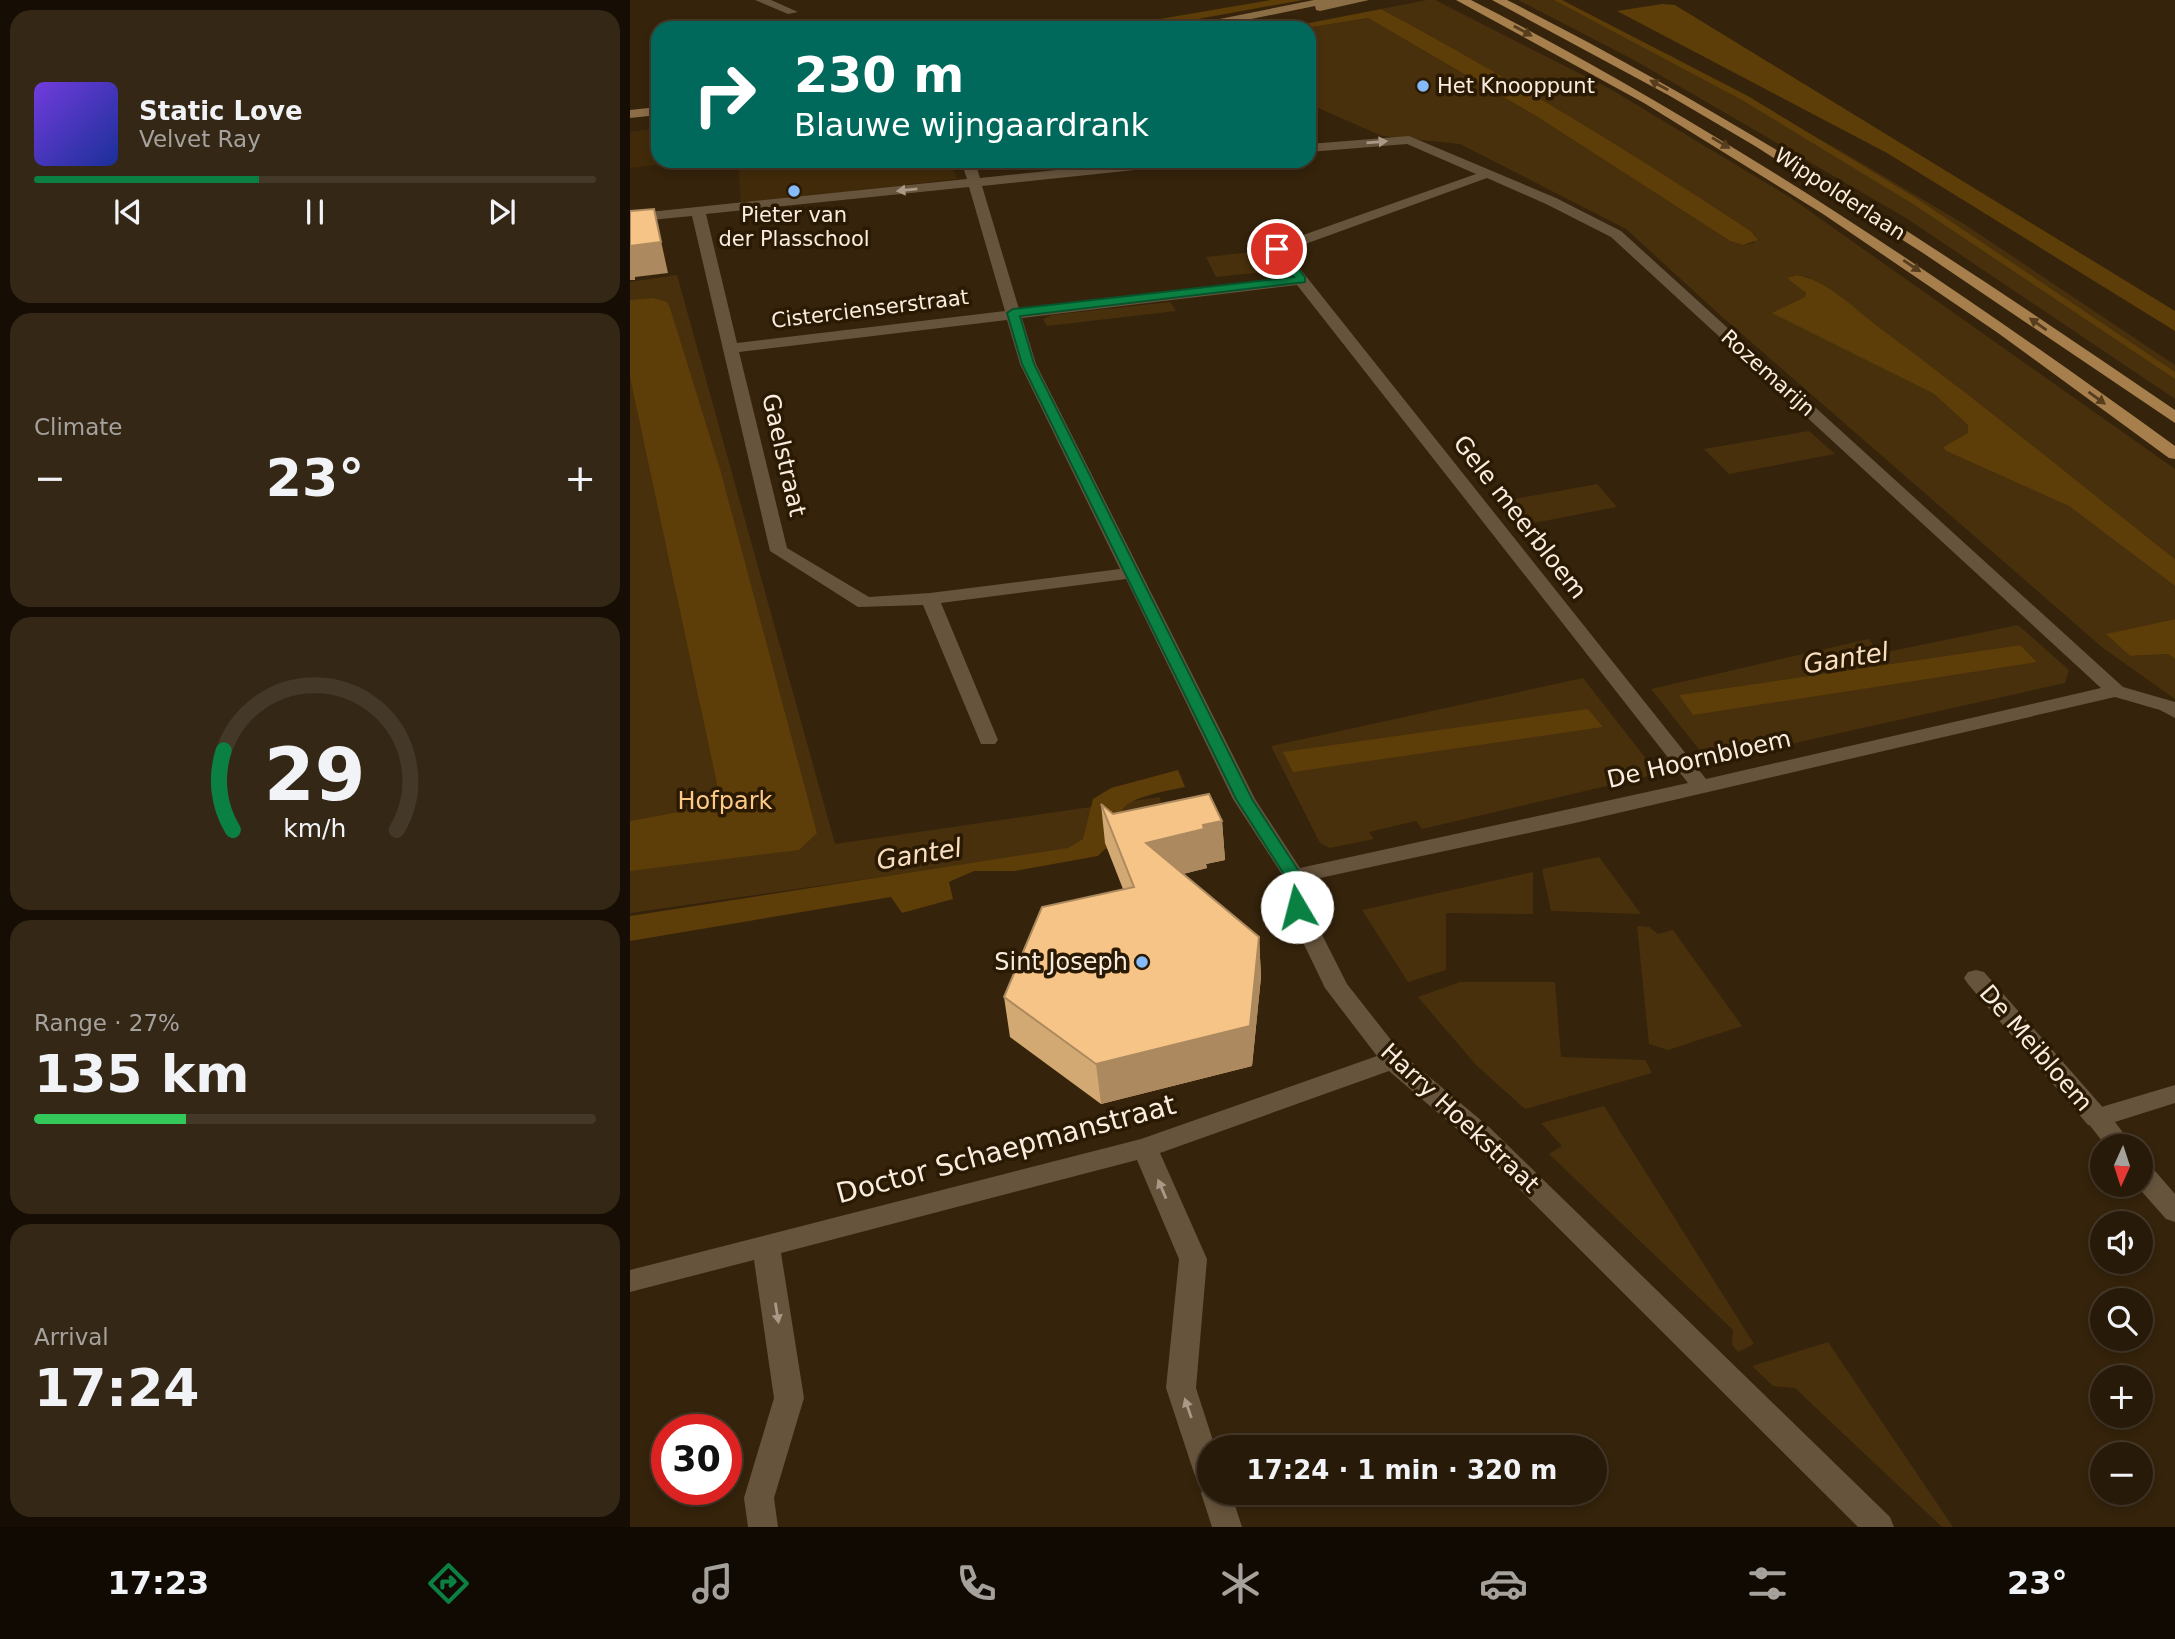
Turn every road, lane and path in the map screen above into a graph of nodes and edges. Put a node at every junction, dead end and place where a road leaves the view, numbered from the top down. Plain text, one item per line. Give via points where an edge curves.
1 (761, 0) edge
2 (1331, 0) edge
3 (1363, 0) edge
4 (1462, 0) edge
5 (1498, 0) edge
6 (792, 12) dead end
7 (1225, 21) edge
8 (1262, 21) edge
9 (651, 112) edge
10 (630, 114) edge
11 (651, 118) edge
12 (630, 121) edge
13 (1316, 147) edge
14 (970, 168) edge
15 (1116, 168) edge
16 (1487, 174) junction
17 (974, 183) junction
18 (698, 211) junction
19 (630, 218) edge
20 (1301, 280) junction
21 (1013, 313) junction
22 (732, 348) junction
23 (2175, 418) edge
24 (2175, 454) edge
25 (1132, 573) junction
26 (930, 599) junction
27 (2116, 691) junction
28 (2175, 712) edge
29 (988, 740) dead end
30 (1700, 785) junction
31 (1294, 876) junction
32 (1976, 978) dead end
33 (1393, 1060) junction
34 (2175, 1094) edge
35 (2096, 1118) junction
36 (2110, 1134) edge
37 (1144, 1148) junction
38 (2153, 1186) edge
39 (2175, 1212) edge
40 (766, 1246) junction
41 (630, 1281) edge
42 (1197, 1437) edge
43 (1220, 1505) edge
44 (763, 1527) edge
45 (1227, 1527) edge
46 (1879, 1527) edge

1 - 6 street
2 - 7 main road
3 - 8 main road
4 -> 24 main road, Wippolderlaan via 1651,101 1769,172 1915,268
23 -> 5 main road, Wippolderlaan via 1803,168 1680,96
9 - 10 main road
11 - 12 main road
13 -> 16 street, Rozemarijn via 1409,140
14 - 17 street, Harry Hoekstraat
15 - 17 street
16 - 20 street, Gele meerbloem via 1277,249
16 - 27 street, Rozemarijn via 1616,234
17 -> 18 street
17 - 21 street, Harry Hoekstraat
18 - 19 street
18 - 22 street, Gaelstraat
20 - 21 street, Cistercienserstraat
20 - 30 street, Gele meerbloem
21 - 22 street, Cistercienserstraat
21 - 25 street, Harry Hoekstraat via 1028,364
22 - 26 street, Gaelstraat via 779,551 865,603
25 - 26 street, Gaelstraat
25 - 31 street, Harry Hoekstraat via 1244,799
26 - 29 street
27 - 28 street, Rozemarijn
27 - 30 street, De Hoornbloem
30 - 31 street, De Hoornbloem
31 - 33 street, Harry Hoekstraat via 1297,907 1336,988
32 - 35 street, De Meibloem
33 - 37 street, Doctor Schaepmanstraat
33 - 46 street, Harry Hoekstraat via 1480,1135
34 - 35 street, De Meibloem
35 - 36 street, De Meibloem
37 - 40 street, Doctor Schaepmanstraat
42 -> 37 street via 1181,1388 1193,1259
38 - 39 street
40 - 41 street, Doctor Schaepmanstraat
40 -> 44 street via 789,1398 759,1499
43 - 45 street

